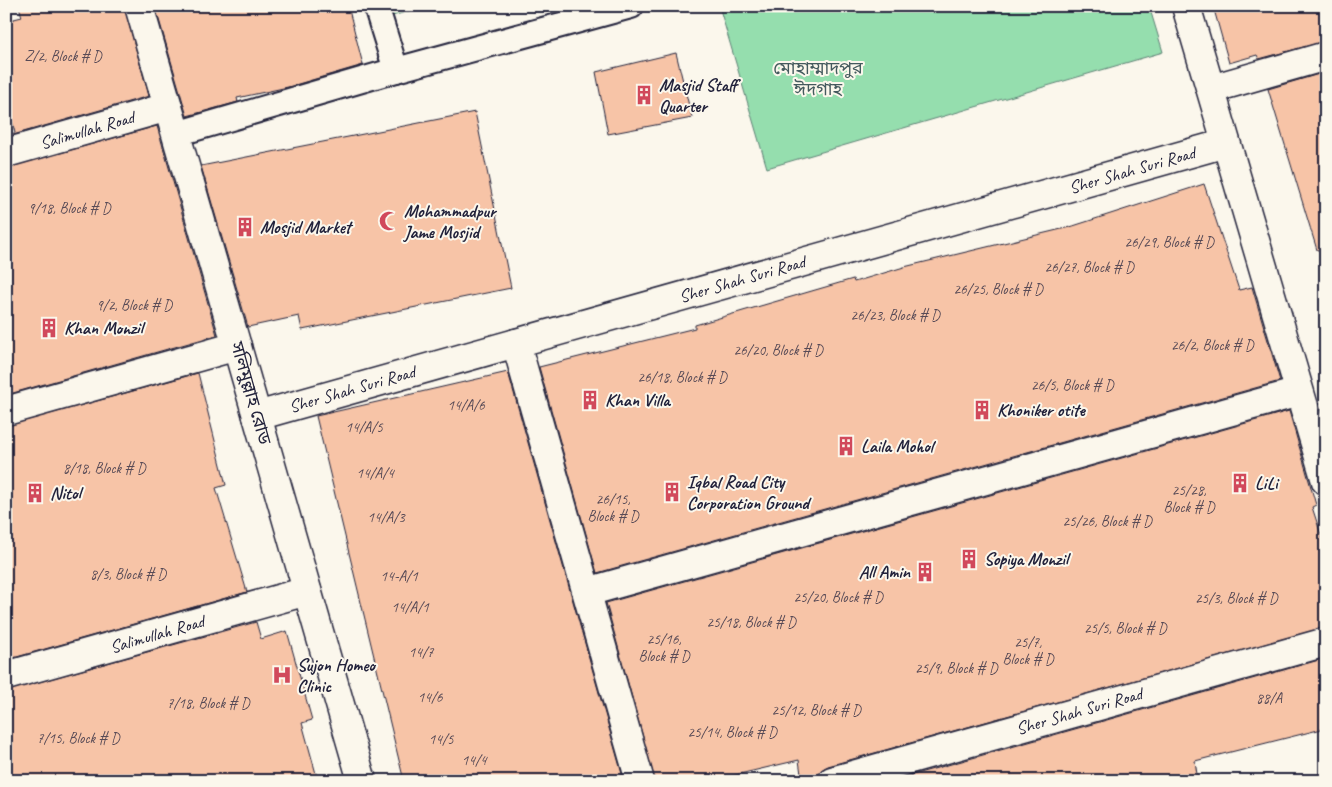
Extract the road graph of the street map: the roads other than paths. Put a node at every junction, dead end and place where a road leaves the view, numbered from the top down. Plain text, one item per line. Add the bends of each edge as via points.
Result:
1 (139, 6) edge
2 (376, 6) edge
3 (631, 6) edge
4 (1186, 6) edge
5 (1326, 56) edge
6 (396, 70) junction
7 (1211, 89) junction
8 (168, 107) junction
9 (176, 134) junction
10 (1226, 143) junction
11 (6, 153) edge
12 (516, 343) junction
13 (237, 346) junction
14 (1299, 392) junction
15 (6, 411) edge
16 (257, 416) junction
17 (1326, 481) edge
18 (307, 591) junction
19 (587, 592) junction
20 (1326, 642) edge
21 (6, 676) edge
22 (362, 781) edge
23 (640, 781) edge
24 (832, 781) edge

1 - 8 street, সলিমুল্লাহ রোড
2 - 6 lane
3 - 6 lane
4 - 7 street
5 - 7 street
6 - 9 lane
7 - 10 street
8 - 9 street, সলিমুল্লাহ রোড
8 - 11 street, Salimullah Road
9 - 13 street, সলিমুল্লাহ রোড
10 - 12 street, Sher Shah Suri Road
10 - 14 street
12 - 16 street, Sher Shah Suri Road
12 - 19 street
13 - 15 street
13 - 16 street, সলিমুল্লাহ রোড
14 - 17 street
14 - 19 street
16 - 18 street, সলিমুল্লাহ রোড
18 - 21 street, Salimullah Road
18 - 22 street, সলিমুল্লাহ রোড
19 - 23 street
20 - 24 street, Sher Shah Suri Road

